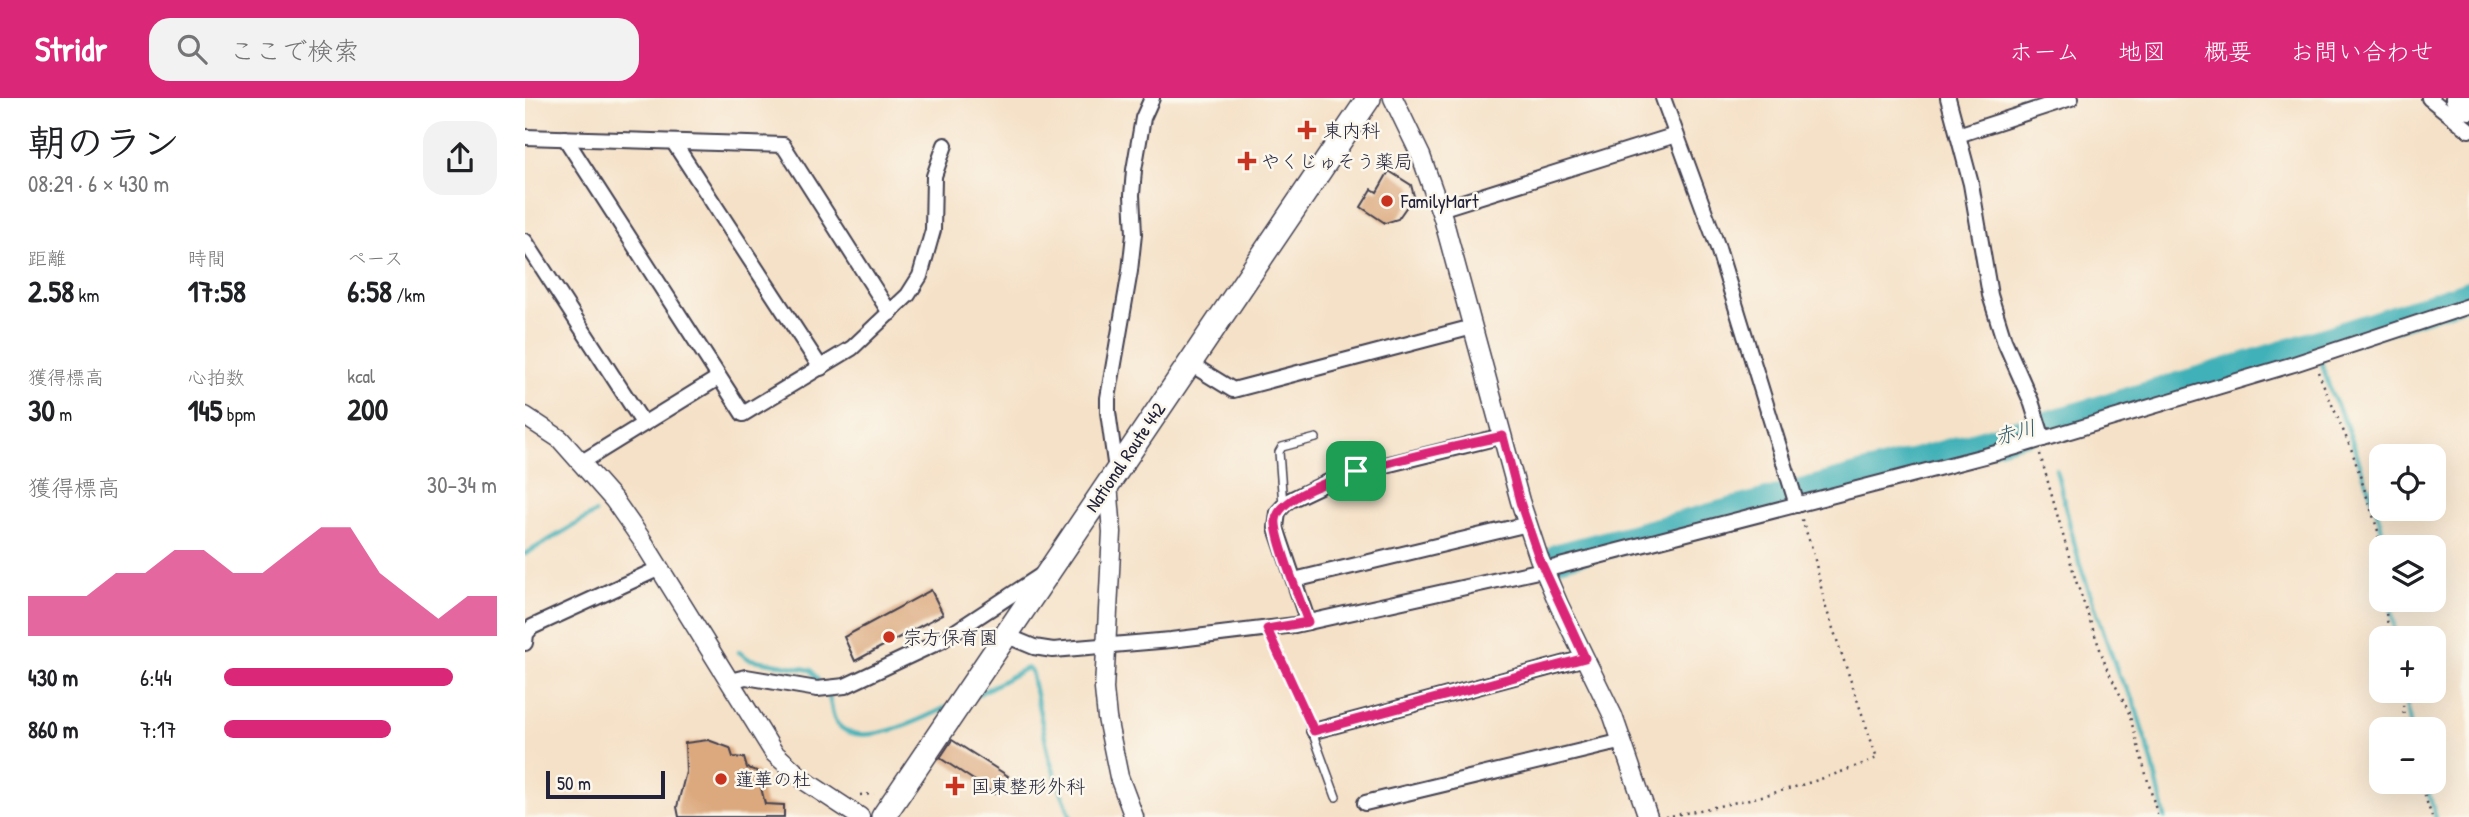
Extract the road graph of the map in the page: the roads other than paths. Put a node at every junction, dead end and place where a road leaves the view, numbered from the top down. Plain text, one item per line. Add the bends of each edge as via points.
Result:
1 (1152, 98) edge
2 (1369, 98) edge
3 (1393, 98) edge
4 (1663, 98) edge
5 (1948, 98) edge
6 (2071, 98) edge
7 (2429, 98) edge
8 (2459, 98) edge
9 (2469, 106) edge
10 (2469, 130) edge
11 (1676, 135) junction
12 (1958, 135) junction
13 (525, 137) edge
14 (565, 138) junction
15 (674, 143) junction
16 (945, 145) dead end
17 (1440, 209) junction
18 (525, 241) edge
19 (2469, 306) edge
20 (890, 313) junction
21 (1473, 327) junction
22 (1189, 363) junction
23 (821, 368) junction
24 (718, 378) junction
25 (528, 415) edge
26 (643, 423) junction
27 (1503, 436) junction
28 (1316, 438) dead end
29 (2039, 440) junction
30 (582, 462) junction
31 (1112, 477) junction
32 (1797, 505) junction
33 (1283, 506) junction
34 (1528, 524) junction
35 (660, 568) junction
36 (1051, 568) junction
37 (1544, 570) junction
38 (1294, 580) junction
39 (1308, 622) junction
40 (1267, 629) junction
41 (1005, 635) junction
42 (525, 643) edge
43 (1106, 645) junction
44 (1585, 658) junction
45 (730, 681) junction
46 (1314, 731) junction
47 (1623, 741) junction
48 (1336, 797) dead end
49 (1364, 803) dead end
50 (1650, 816) edge
51 (860, 817) edge
52 (883, 817) edge
53 (1134, 817) edge

1 - 31 street via 1143,118 1134,170 1130,271 1108,398
2 - 22 highway, National Route 442
3 - 17 street
4 - 11 street
5 - 12 street
6 - 12 street
7 - 10 street
8 - 9 highway
11 - 17 street
11 - 32 street via 1717,245
12 - 29 street via 1990,295 2031,401
13 - 14 street
14 - 15 street
14 - 24 street
15 - 20 street via 783,145
15 - 23 street
16 - 20 street via 935,176 933,230 920,276
17 - 21 street
18 - 26 street
19 - 29 street
20 - 23 street via 860,342
21 - 22 street via 1233,390
21 - 27 street
22 - 31 highway, National Route 442
23 - 24 street via 743,414
24 - 26 street
25 - 30 street
26 - 30 street
27 - 33 street via 1341,476
27 - 34 street
28 - 33 lane via 1282,447 1279,452
29 - 32 street
30 - 35 street
31 - 36 highway, National Route 442
31 - 43 street
32 - 37 street
33 - 38 street via 1276,528
34 - 37 street
34 - 38 street
35 - 42 street via 532,627
35 - 45 street
36 - 41 highway, National Route 442
36 - 45 street via 941,641 845,686 817,689 746,677
37 - 39 street
37 - 44 street
38 - 39 street
39 - 40 street
40 - 43 street
40 - 46 lane
41 - 43 street via 1044,649
41 - 52 highway, National Route 442
43 - 53 street via 1107,718 1123,791
44 - 46 street
44 - 47 street
45 - 51 street via 784,764
46 - 48 lane
47 - 49 street
47 - 50 street

